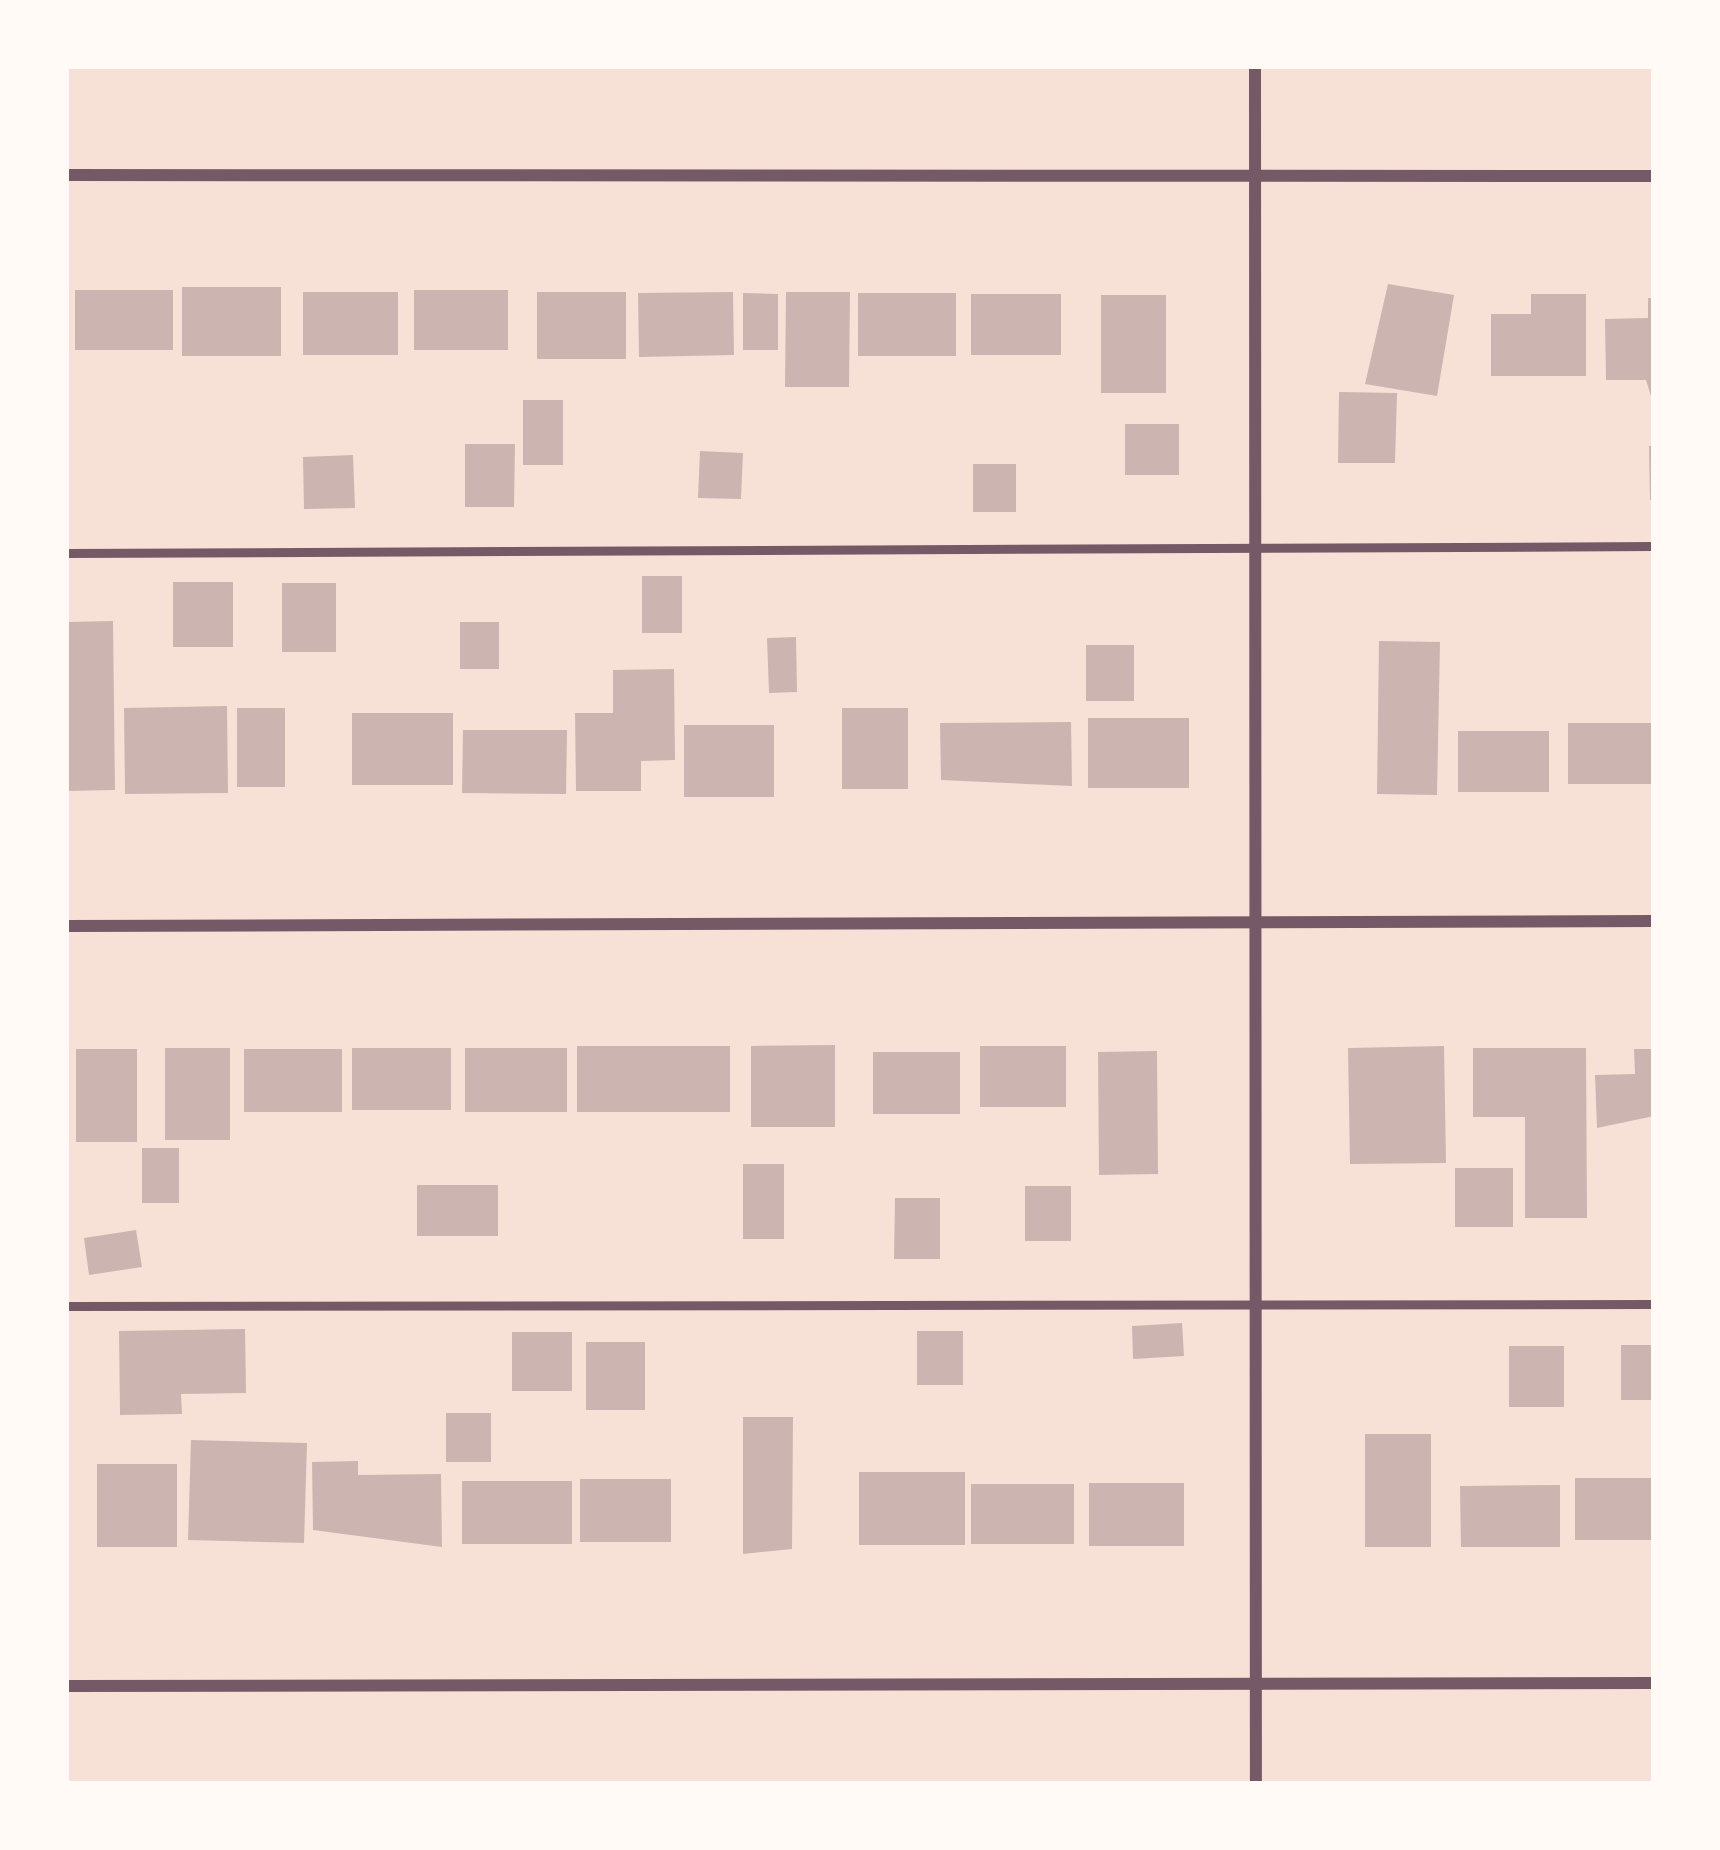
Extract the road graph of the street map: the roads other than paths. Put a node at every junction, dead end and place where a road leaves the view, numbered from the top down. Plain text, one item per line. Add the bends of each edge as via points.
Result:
1 (1255, 66) edge
2 (66, 175) edge
3 (1256, 175) junction
4 (1654, 176) edge
5 (1654, 546) edge
6 (1259, 547) junction
7 (66, 553) edge
8 (1263, 920) junction
9 (1654, 921) edge
10 (66, 926) edge
11 (1259, 1304) junction
12 (1654, 1304) edge
13 (66, 1306) edge
14 (1256, 1682) junction
15 (1654, 1683) edge
16 (66, 1686) edge
17 (1256, 1784) edge

1 - 3 street
2 - 3 street
3 - 4 street
3 - 6 street
5 - 6 lane
6 - 7 lane
6 - 8 street
8 - 9 street
8 - 10 street
8 - 11 street
11 - 12 lane
11 - 13 lane
11 - 14 street
14 - 15 street
14 - 16 street
14 - 17 street

